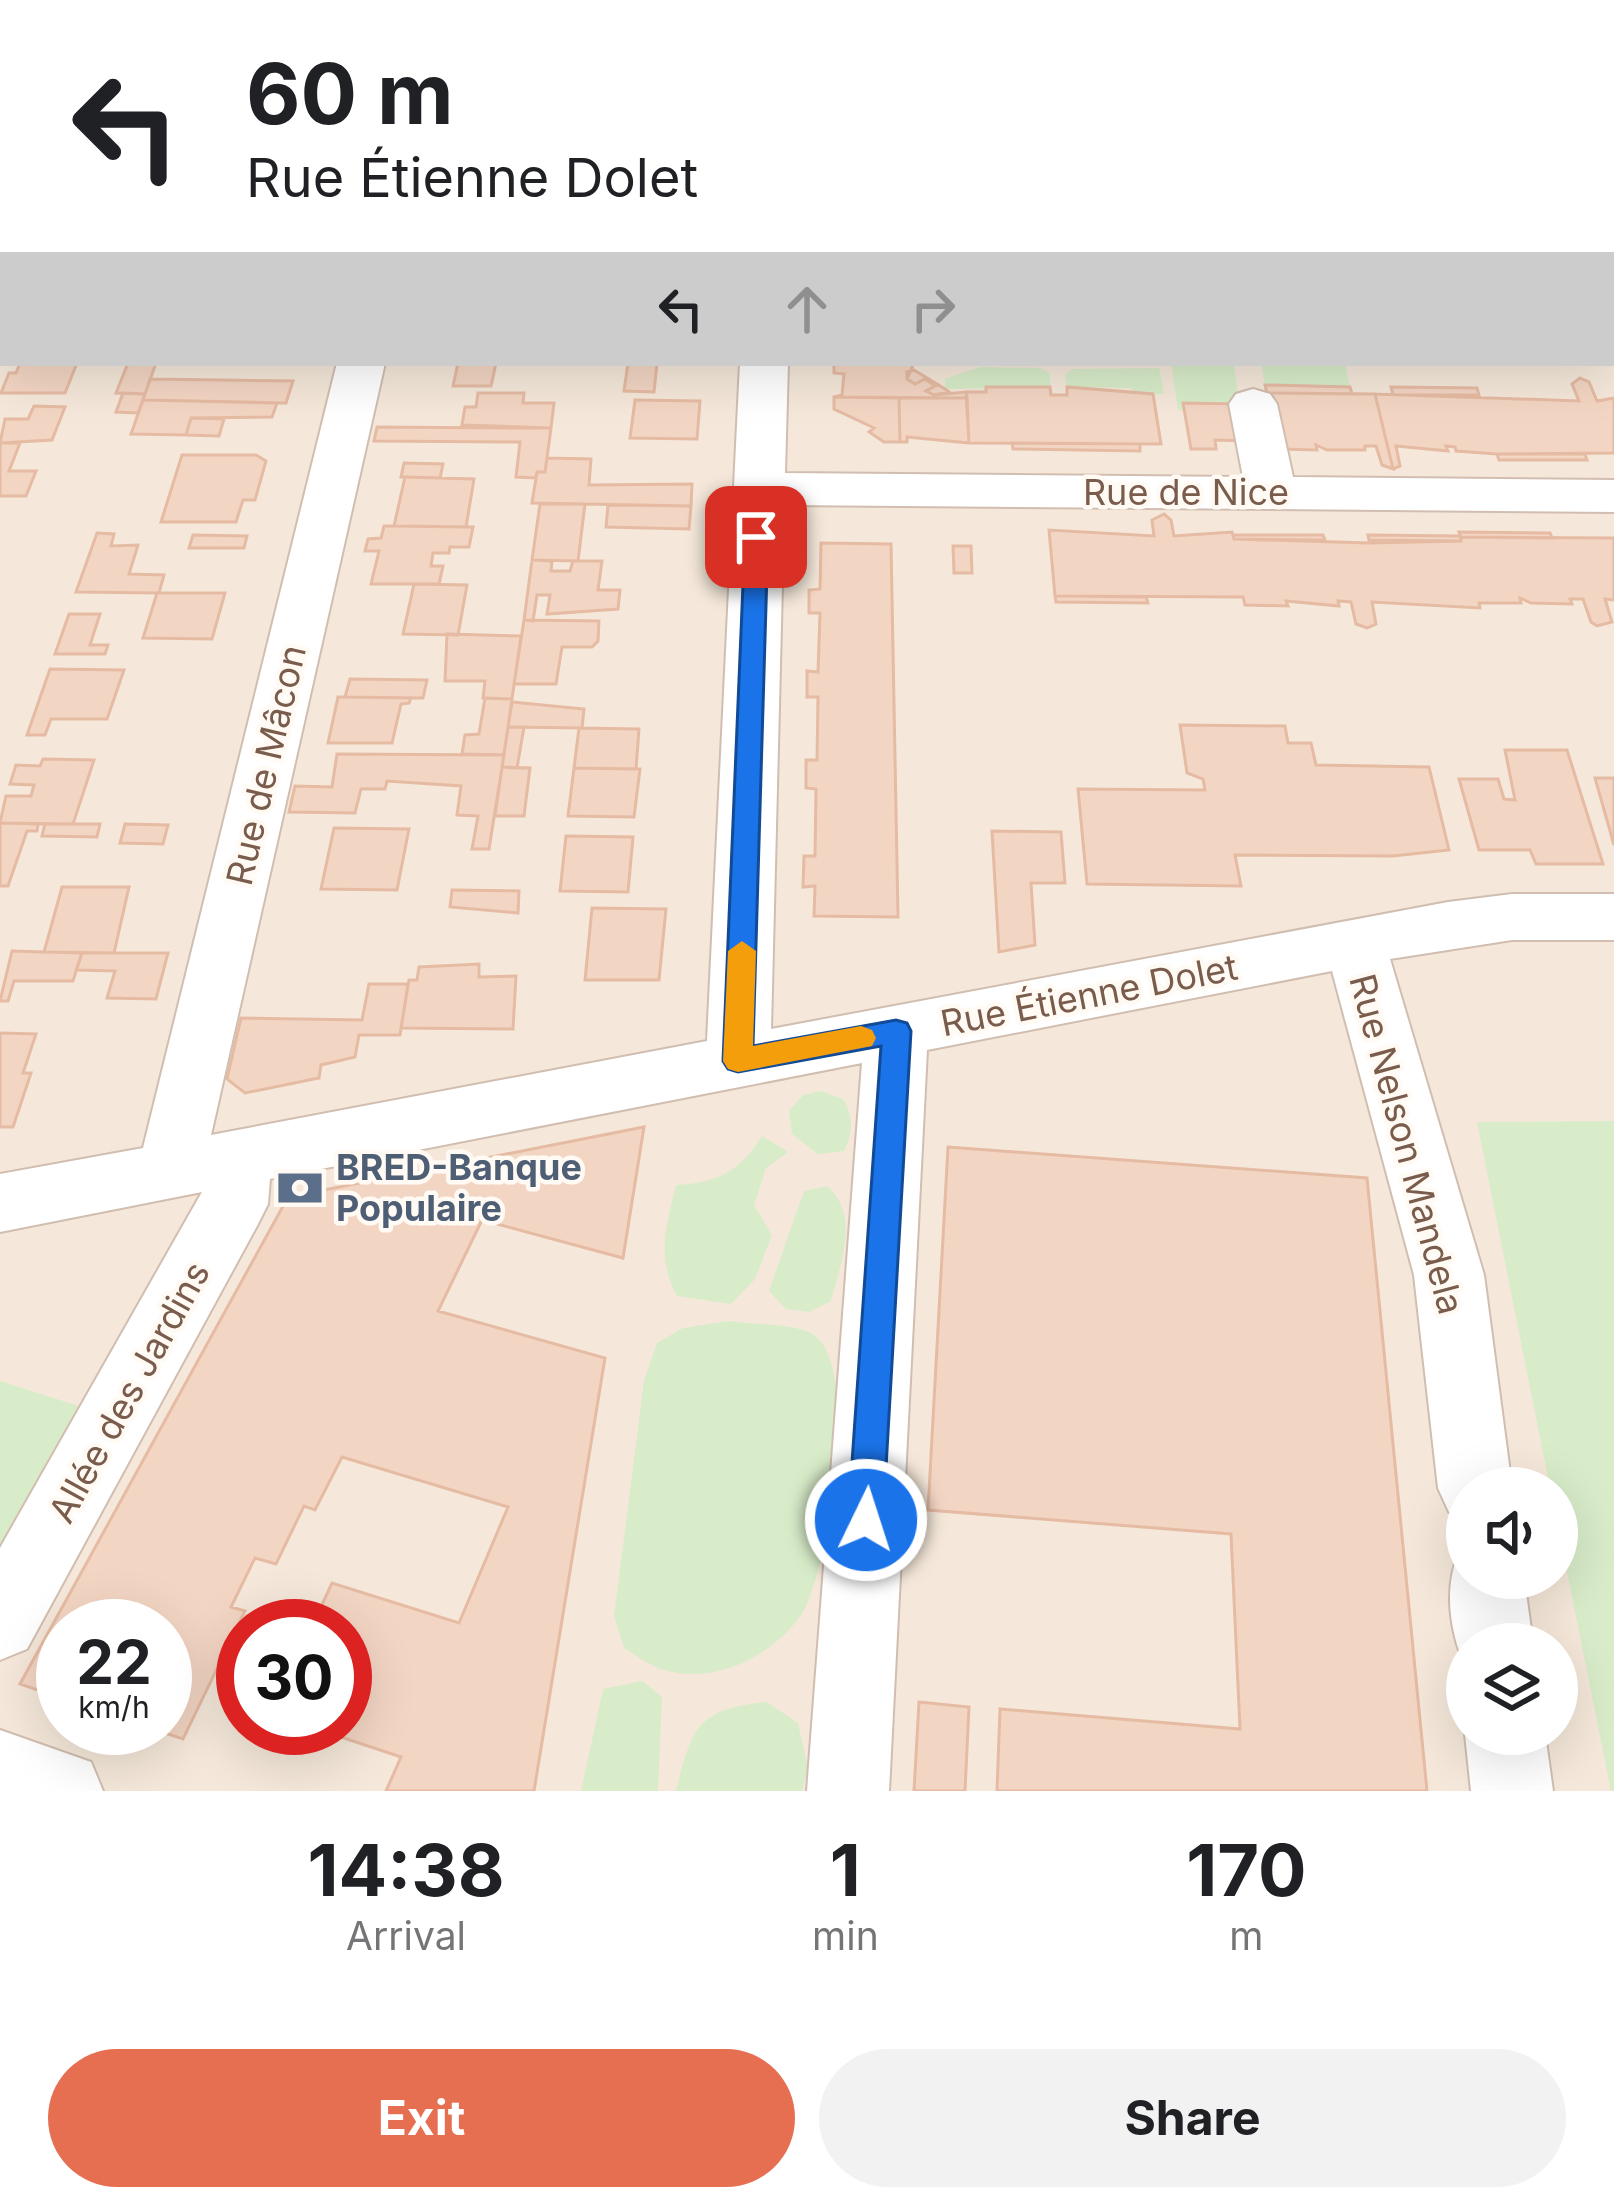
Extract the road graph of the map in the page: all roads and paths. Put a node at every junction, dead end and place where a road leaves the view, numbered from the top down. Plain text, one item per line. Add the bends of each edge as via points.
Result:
1 (360, 366) edge
2 (764, 366) edge
3 (1253, 404) dead end
4 (758, 489) junction
5 (1271, 493) junction
6 (1614, 496) edge
7 (1614, 917) edge
8 (1355, 943) junction
9 (896, 1031) junction
10 (738, 1061) junction
11 (239, 1157) junction
12 (171, 1168) junction
13 (0, 1203) edge
14 (1472, 1467) edge
15 (0, 1622) edge
16 (1508, 1755) edge
17 (0, 1770) edge
18 (62, 1791) edge
19 (848, 1791) edge
20 (1512, 1791) edge

1 - 12 street, Rue de Mâcon
2 - 4 street
3 - 5 street
4 - 5 street, Rue de Nice via 1142,473
4 - 10 street
5 - 6 street, Rue de Nice
7 - 8 street, Rue Étienne Dolet via 1512,917
8 - 9 street, Rue Étienne Dolet
8 - 14 street, Rue Nelson Mandela via 1449,1275
9 - 10 street, Rue Étienne Dolet
9 - 19 street
10 - 11 street, Rue Étienne Dolet
11 - 12 street, Rue Étienne Dolet
11 - 15 street, Allée des Jardins via 234,1204
12 - 13 street, Rue Étienne Dolet
16 - 20 street
17 - 18 street

